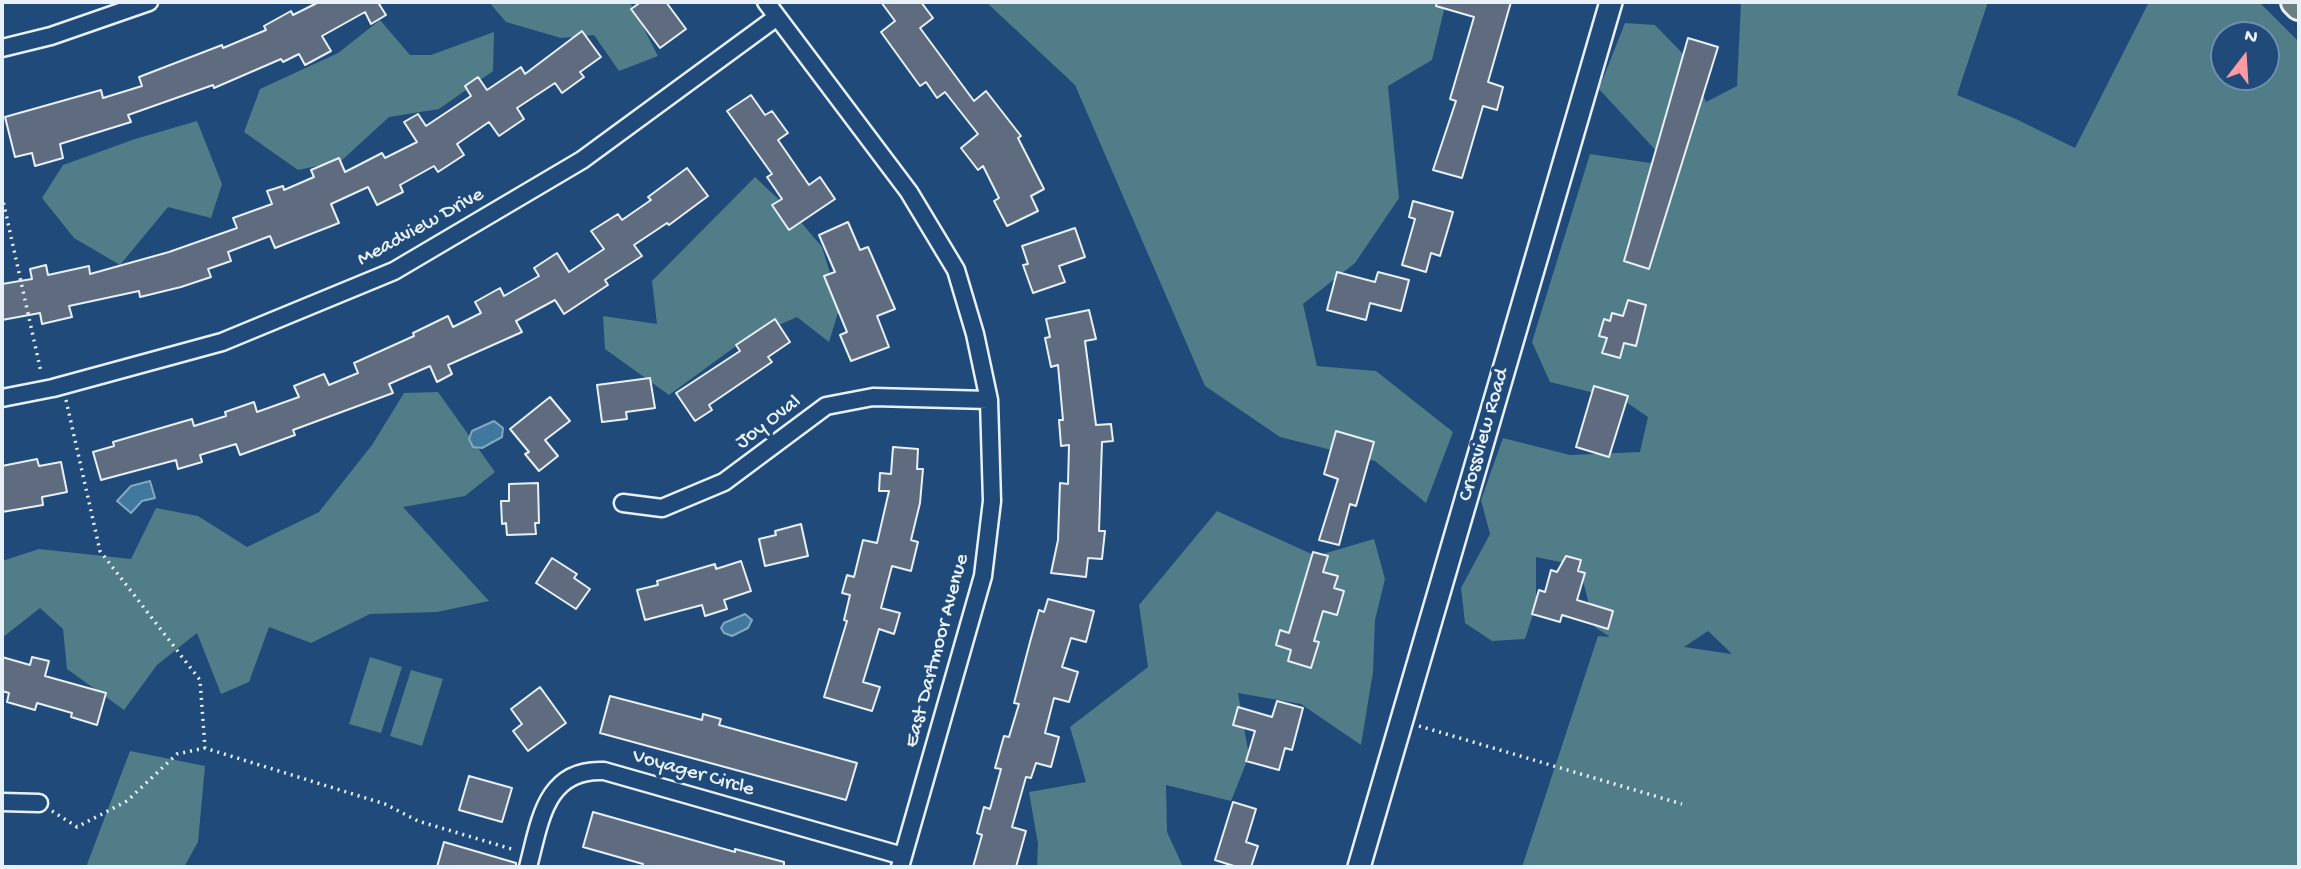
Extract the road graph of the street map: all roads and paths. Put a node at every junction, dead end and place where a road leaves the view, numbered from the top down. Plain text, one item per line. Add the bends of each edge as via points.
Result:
1 (149, 2) edge
2 (766, 2) edge
3 (1611, 2) edge
4 (2295, 2) edge
5 (2299, 6) edge
6 (777, 17) junction
7 (2, 48) edge
8 (2, 196) edge
9 (42, 379) dead end
10 (2, 398) edge
11 (66, 398) dead end
12 (989, 400) junction
13 (624, 503) dead end
14 (1402, 721) junction
15 (205, 748) junction
16 (2, 802) edge
17 (39, 803) joint
18 (1682, 804) dead end
19 (530, 861) edge
20 (901, 861) edge
21 (1359, 867) edge

1 - 7 street
2 - 6 street, East Dartmoor Avenue
3 - 14 street, Crossview Road
4 - 5 main road
6 - 10 street, Meadview Drive via 582,160 394,271 222,342
6 - 12 street, East Dartmoor Avenue via 909,192 956,270
8 - 9 path
11 - 15 path via 100,551 200,680
12 - 13 street, Joy Oval via 873,397 826,406 724,482 662,508
12 - 20 street, East Dartmoor Avenue via 992,501 984,576
14 - 18 path
14 - 21 street, Crossview Road
15 - 17 path via 177,754 127,801 77,827
15 - 19 path via 385,804 418,821
16 - 17 street
19 - 20 street, Voyager Circle via 545,804 561,783 583,770 604,771

